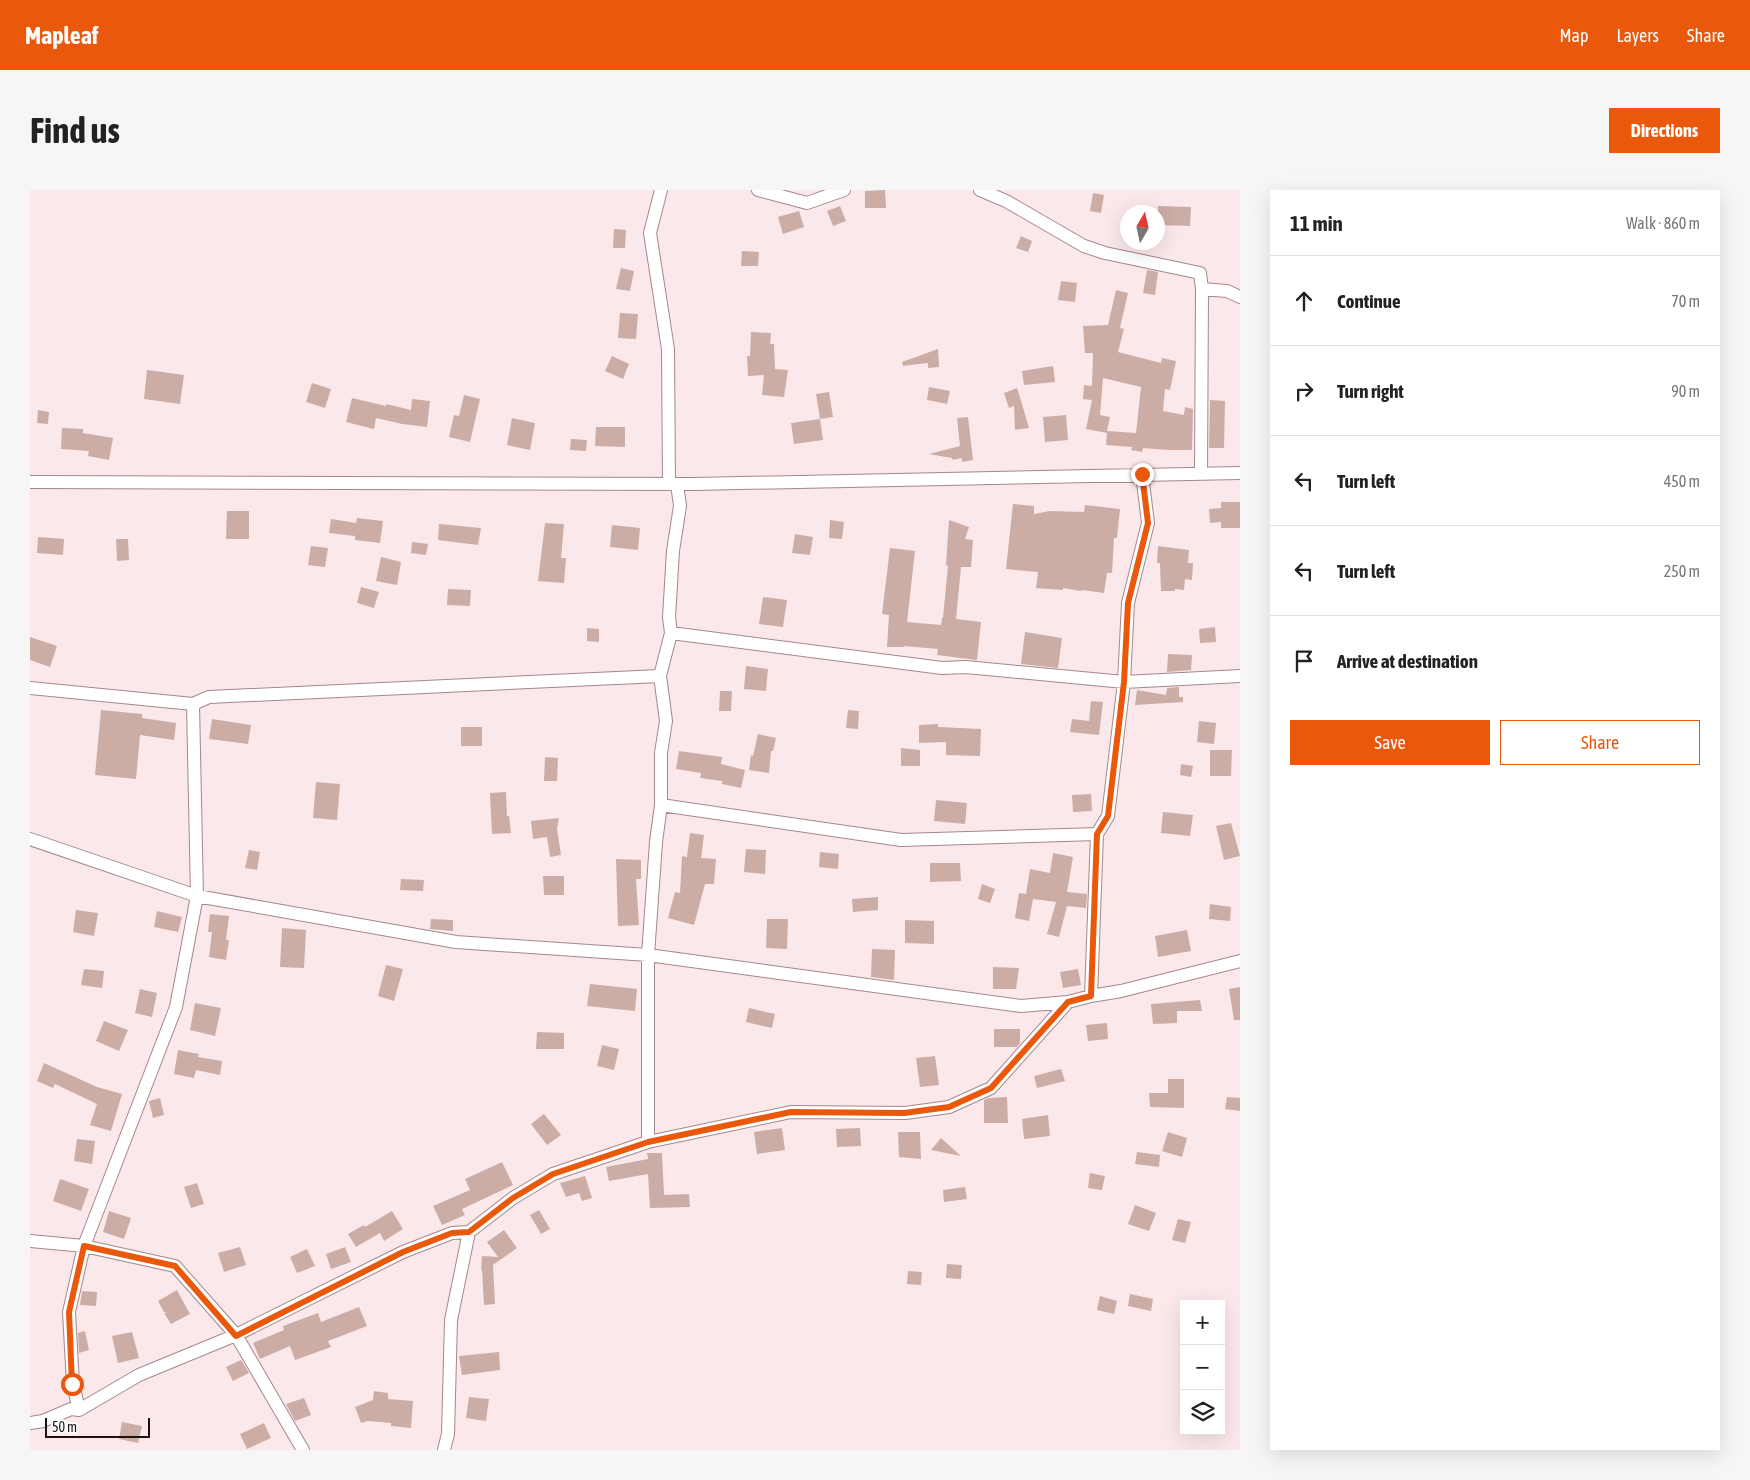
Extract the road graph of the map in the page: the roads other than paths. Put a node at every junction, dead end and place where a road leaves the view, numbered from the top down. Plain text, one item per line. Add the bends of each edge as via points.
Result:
1 (661, 190) edge
2 (758, 190) edge
3 (844, 190) edge
4 (980, 190) edge
5 (1202, 289) junction
6 (1240, 297) edge
7 (1240, 473) edge
8 (1142, 474) junction
9 (1201, 474) junction
10 (30, 482) edge
11 (669, 484) junction
12 (672, 633) junction
13 (660, 676) junction
14 (1240, 676) edge
15 (1124, 682) junction
16 (30, 688) edge
17 (193, 704) junction
18 (660, 805) junction
19 (1097, 834) junction
20 (30, 839) edge
21 (197, 896) junction
22 (648, 955) junction
23 (1240, 962) edge
24 (1091, 996) junction
25 (1068, 1002) junction
26 (648, 1142) junction
27 (469, 1232) junction
28 (30, 1241) edge
29 (84, 1246) junction
30 (236, 1336) junction
31 (78, 1410) junction
32 (30, 1423) edge
33 (303, 1450) edge
34 (444, 1450) edge

1 - 11 street via 650,233 668,349
2 - 3 street via 807,203
4 - 5 street via 1006,201 1084,246 1200,273
5 - 6 street via 1227,291
5 - 9 street
7 - 9 street
8 - 9 street
8 - 11 street
8 - 15 street via 1148,523 1128,603
10 - 11 street
11 - 12 street via 678,484 680,506 673,551 669,617
12 - 13 street
12 - 15 street via 942,668 966,667
13 - 17 street via 209,698
13 - 18 street via 666,721 661,753
14 - 15 street
15 - 19 street via 1108,816
16 - 17 street
17 - 21 street
18 - 19 street via 901,840
18 - 22 street
19 - 24 street
20 - 21 street
21 - 22 street via 456,942
21 - 29 street via 176,1007
22 - 25 street via 1021,1006
22 - 26 street
23 - 24 street via 1121,992
24 - 25 street
25 - 26 street via 991,1088 949,1107 904,1113 791,1112
26 - 27 street via 553,1174 513,1198
27 - 30 street via 452,1233 403,1252
27 - 34 street via 451,1320 448,1434
28 - 29 street
29 - 30 street via 175,1266
29 - 31 street via 69,1312 72,1384
30 - 31 street via 139,1375
30 - 33 street
31 - 32 street via 71,1409

